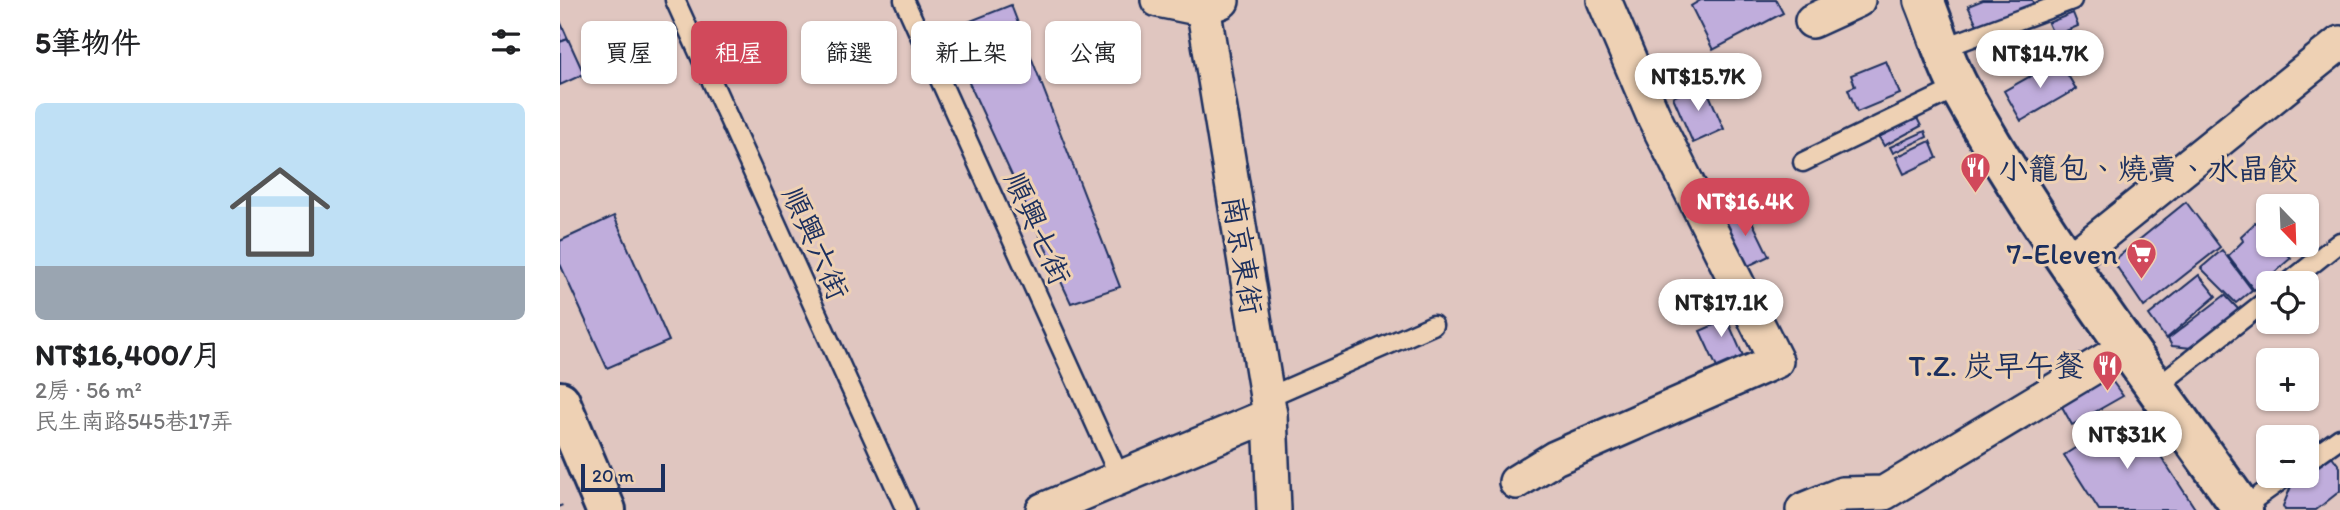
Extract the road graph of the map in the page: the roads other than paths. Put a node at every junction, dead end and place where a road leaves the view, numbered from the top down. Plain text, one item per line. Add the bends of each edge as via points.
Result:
1 (675, 0) edge
2 (904, 0) edge
3 (1158, 0) edge
4 (1604, 0) edge
5 (1858, 0) edge
6 (1924, 0) edge
7 (2072, 0) edge
8 (1209, 3) edge
9 (1812, 22) dead end
10 (2340, 43) edge
11 (1943, 47) junction
12 (1959, 87) junction
13 (1803, 162) dead end
14 (2340, 242) edge
15 (2069, 261) junction
16 (2303, 271) edge
17 (2256, 308) edge
18 (1433, 325) dead end
19 (2126, 347) junction
20 (2154, 389) junction
21 (560, 401) edge
22 (1268, 407) junction
23 (2340, 438) edge
24 (2319, 453) edge
25 (1120, 478) junction
26 (1516, 482) dead end
27 (2271, 488) edge
28 (2242, 509) edge
29 (606, 510) edge
30 (906, 510) edge
31 (1043, 510) edge
32 (1275, 510) edge
33 (1803, 510) edge

1 - 30 lane, 順興六街
2 - 25 lane, 順興七街
3 - 8 street
4 - 26 street via 1653,115 1776,361 1567,452
5 - 9 street
6 - 11 main road
7 - 11 lane
8 - 22 street, 南京東街
10 - 15 street
11 - 12 main road
12 - 13 lane
12 - 15 main road
14 - 16 lane
15 - 19 main road
17 - 20 lane
18 - 22 lane
19 - 20 main road
19 - 33 street via 1884,493 1842,494
20 - 28 main road
21 - 29 main road
22 - 25 street
22 - 32 street, 南京東街
23 - 24 lane
25 - 31 street
27 - 28 lane

